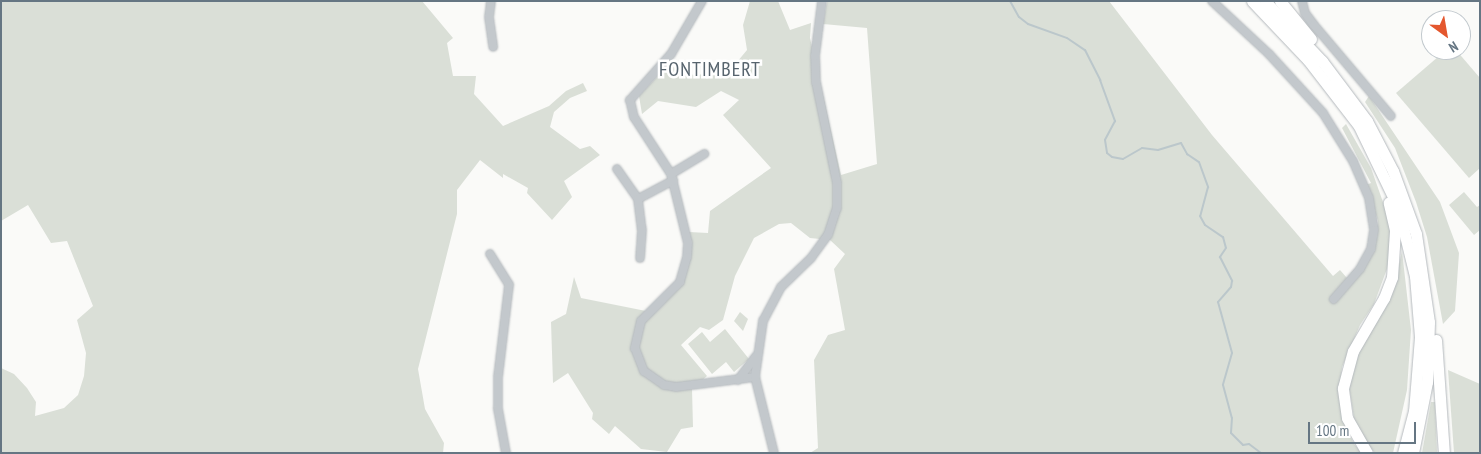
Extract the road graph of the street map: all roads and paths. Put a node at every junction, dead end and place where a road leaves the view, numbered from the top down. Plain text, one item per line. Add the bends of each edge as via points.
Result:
1 (491, 1) edge
2 (702, 1) edge
3 (822, 1) edge
4 (1212, 1) edge
5 (1252, 1) edge
6 (1265, 1) edge
7 (1280, 1) edge
8 (1302, 1) edge
9 (493, 47) dead end
10 (1349, 94) junction
11 (1391, 116) dead end
12 (1359, 126) junction
13 (704, 154) dead end
14 (617, 169) dead end
15 (672, 177) junction
16 (638, 199) junction
17 (490, 254) dead end
18 (640, 258) dead end
19 (1424, 276) junction
20 (1334, 299) dead end
21 (756, 356) junction
22 (755, 377) junction
23 (738, 380) junction
24 (1365, 450) edge
25 (506, 453) edge
26 (774, 453) edge
27 (1403, 453) edge
28 (1413, 453) edge
29 (1444, 453) edge

1 - 9 street via 489,16
2 - 15 street via 671,54 630,100 634,117
3 - 21 street via 815,56 816,82 837,183 837,208 833,224 820,246 781,287 771,304 763,322
4 - 20 street via 1269,54 1323,113 1340,138 1369,198 1374,230 1371,249 1360,270
5 - 12 highway via 1308,60
6 - 10 highway
7 - 10 highway via 1349,85
8 - 11 street via 1305,13 1314,25
10 - 19 highway via 1393,171 1416,234
12 - 24 highway via 1358,136 1388,201 1395,230 1396,255 1384,298 1353,351 1345,372 1345,410
12 - 27 highway via 1398,207 1415,276 1420,337 1418,376
13 - 15 street
14 - 16 street
15 - 16 street
15 - 23 street via 688,243 687,257 680,282 641,321 634,339 638,360 654,380 670,386
16 - 18 street via 642,230
17 - 25 street via 509,285 498,377 498,409
19 - 28 highway via 1430,322 1427,382
19 - 29 highway via 1433,300
21 - 22 street
21 - 23 street
22 - 23 street
22 - 26 street

